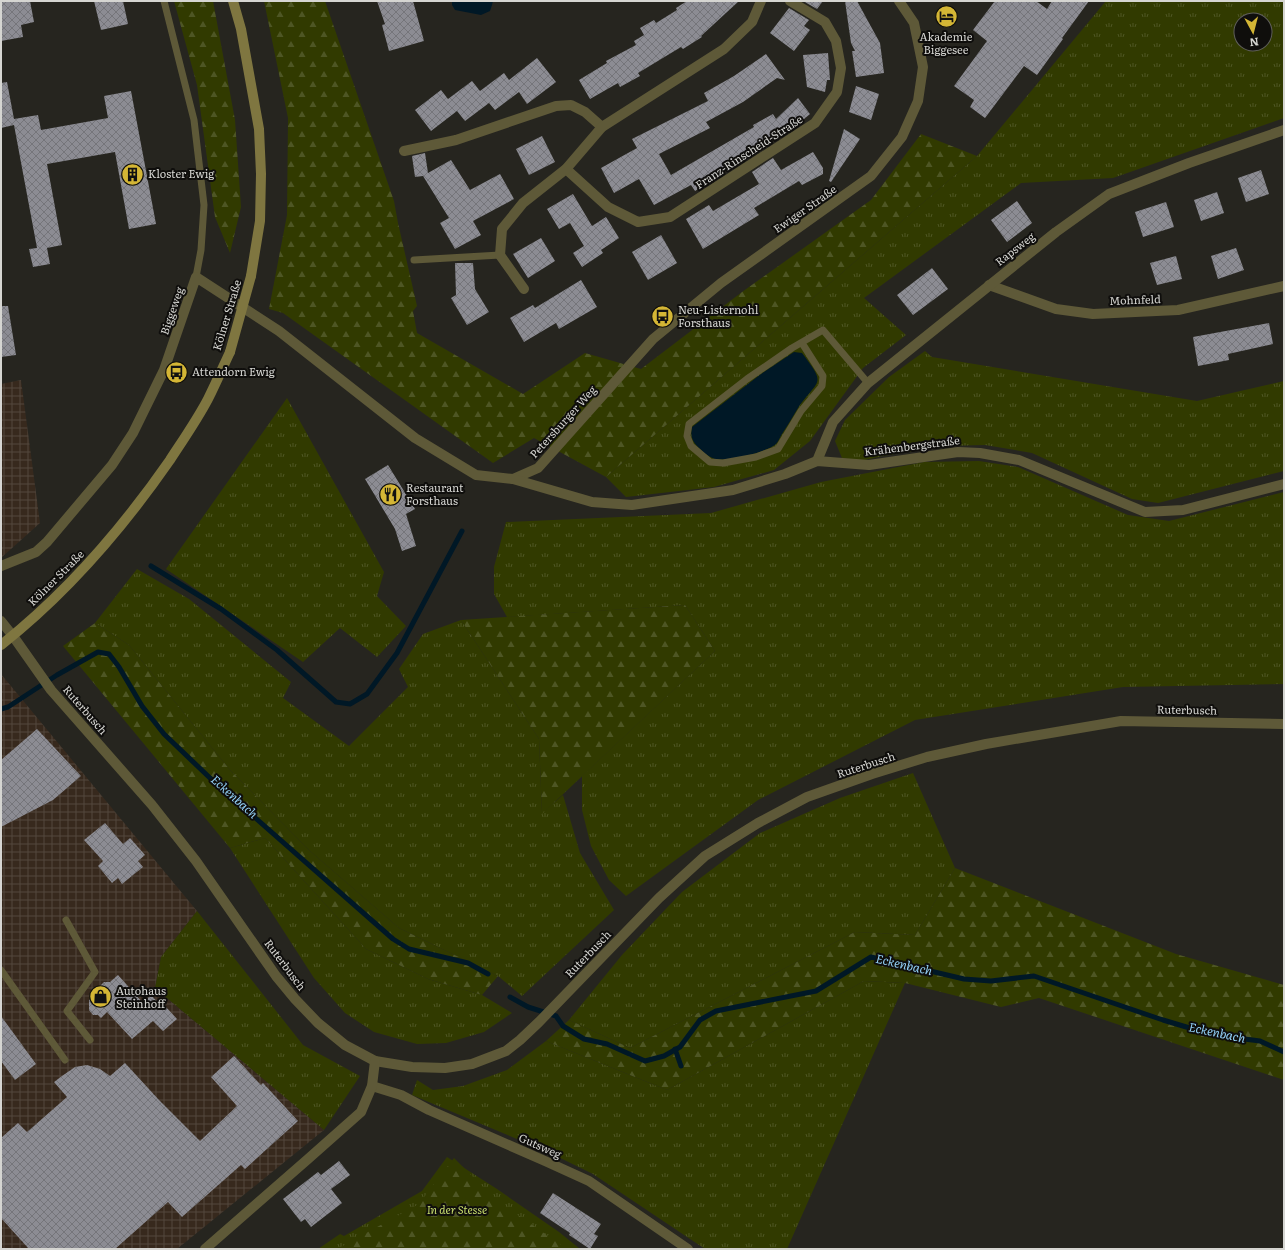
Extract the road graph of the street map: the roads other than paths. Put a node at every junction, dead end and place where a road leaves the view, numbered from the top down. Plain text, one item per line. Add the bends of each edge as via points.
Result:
1 (164, 1) edge
2 (233, 1) edge
3 (761, 1) edge
4 (790, 1) edge
5 (899, 1) edge
6 (602, 127) junction
7 (1284, 130) edge
8 (404, 151) dead end
9 (566, 169) junction
10 (500, 255) junction
11 (414, 260) dead end
12 (196, 277) junction
13 (989, 285) junction
14 (1284, 286) edge
15 (524, 289) dead end
16 (802, 343) junction
17 (868, 383) junction
18 (608, 390) joint
19 (817, 461) junction
20 (513, 479) junction
21 (1284, 484) edge
22 (1, 566) edge
23 (1, 621) edge
24 (13, 636) junction
25 (1, 645) edge
26 (1284, 724) edge
27 (66, 920) dead end
28 (1, 970) edge
29 (90, 1040) dead end
30 (66, 1060) dead end
31 (375, 1061) junction
32 (372, 1086) junction
33 (205, 1249) edge
34 (688, 1249) edge

1 - 12 lane, Biggeweg via 194,120 204,205
2 - 24 main road, Kölner Straße, bridge via 241,28 259,129 261,174 260,221 251,276 230,352 208,399 189,431 116,534 65,590
3 - 6 street via 752,22 724,49
4 - 9 street, Franz-Rinscheid-Straße via 825,22 838,47 842,68 837,92 815,123 670,217 638,222 608,207
5 - 18 street, Ewiger Straße via 914,23 924,67 918,101 902,137 871,176 715,288 653,339
6 - 8 street via 571,104 556,106 456,140
6 - 9 street
7 - 13 street, Rapsweg via 1109,194
9 - 10 street via 523,203 502,229
10 - 11 lane
10 - 15 street
12 - 20 street, Krähenbergstraße via 279,331 415,438 476,475
12 - 22 street, Biggeweg via 164,370 134,433 112,465 47,542 36,552
13 - 14 street, Mohnfeld via 1056,309 1093,314 1178,310
13 - 17 street, Rapsweg
16 - 16 lane via 747,379 689,424 687,436 691,446 710,462 723,463 756,457 778,449 801,411 822,386 823,376
16 - 17 lane via 823,330
17 - 19 street, Rapsweg via 833,422
18 - 20 street, Petersburger Weg via 538,468
19 - 20 street, Krähenbergstraße via 733,490 632,505 592,502
19 - 21 street, Krähenbergstraße via 869,465 944,453 980,453 1019,460 1145,512 1183,510
23 - 24 street
24 - 25 main road, Kölner Straße
24 - 31 street, Ruterbusch via 51,690 152,805 196,861 276,976 295,999 318,1023 345,1045
26 - 31 street, Ruterbusch via 1121,721 986,744 927,757 807,797 758,823 705,856 648,909 539,1022 506,1051 472,1064 445,1068 412,1067
27 - 29 lane via 95,972 67,1011
28 - 30 lane
31 - 32 street
32 - 33 street via 361,1112
32 - 34 street, Gutsweg via 401,1095 589,1182

